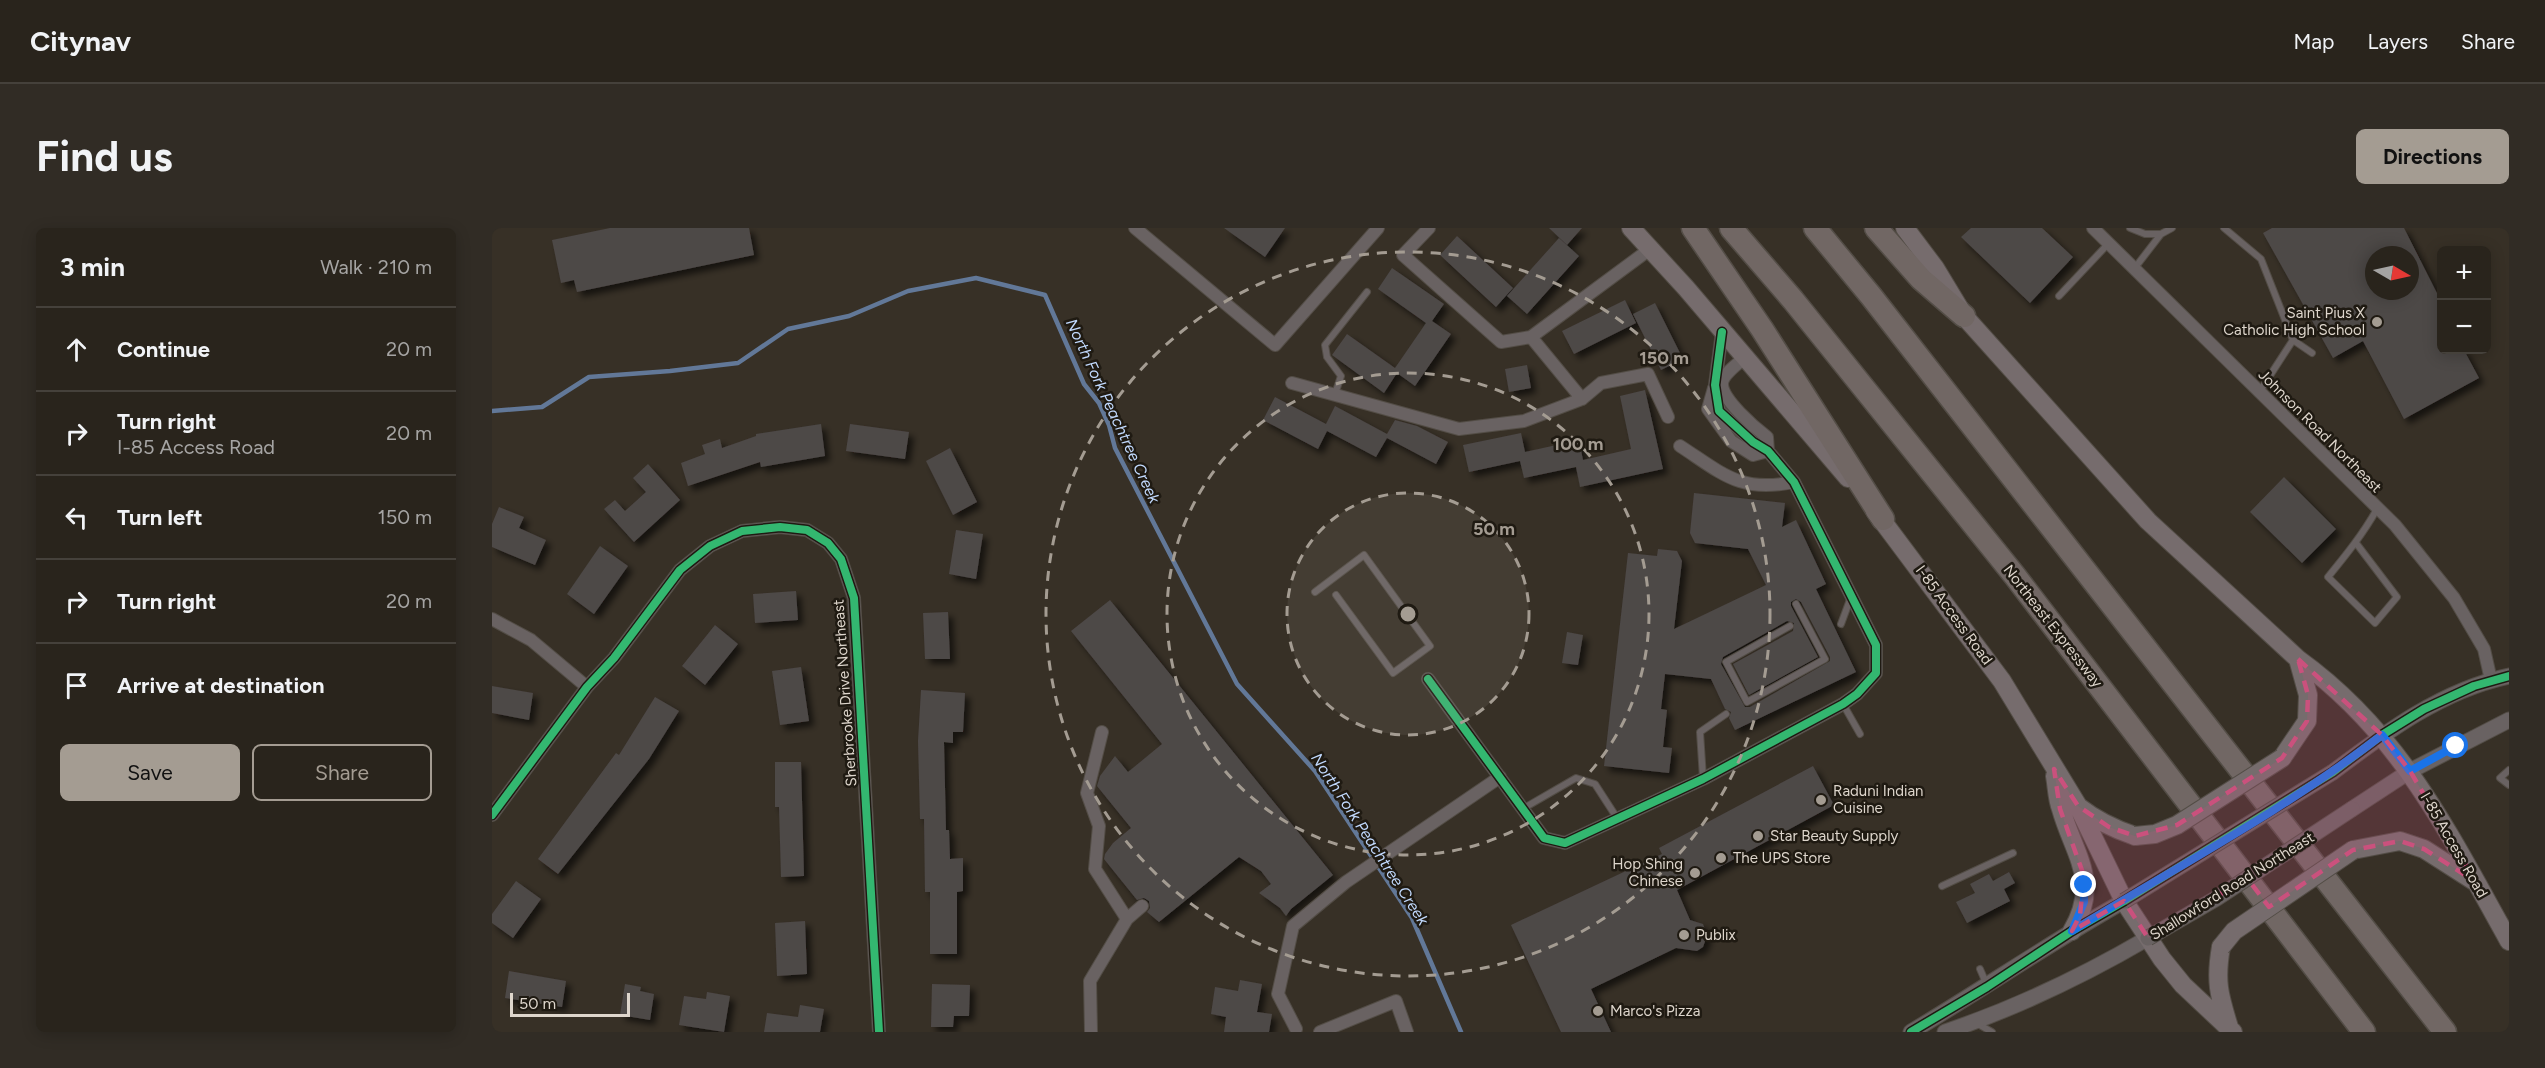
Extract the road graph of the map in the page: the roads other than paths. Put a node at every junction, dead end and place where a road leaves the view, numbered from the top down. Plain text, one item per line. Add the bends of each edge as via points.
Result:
1 (1135, 228) edge
2 (1378, 228) edge
3 (1429, 228) edge
4 (1631, 228) edge
5 (1693, 228) edge
6 (1731, 228) edge
7 (1815, 228) edge
8 (1876, 228) edge
9 (1905, 228) edge
10 (2093, 228) edge
11 (2130, 228) edge
12 (2172, 228) edge
13 (2224, 228) edge
14 (2162, 234) junction
15 (2109, 243) junction
16 (1650, 249) junction
17 (2133, 269) junction
18 (1367, 292) dead end
19 (2059, 296) dead end
20 (1964, 316) junction
21 (1722, 332) junction
22 (1531, 337) junction
23 (2293, 340) junction
24 (2312, 354) dead end
25 (1744, 358) junction
26 (1292, 383) dead end
27 (1715, 385) junction
28 (2260, 391) junction
29 (1335, 394) junction
30 (1582, 399) junction
31 (1668, 417) dead end
32 (1749, 421) junction
33 (1739, 430) junction
34 (1731, 441) junction
35 (1680, 446) dead end
36 (1768, 451) junction
37 (1794, 483) junction
38 (2378, 508) junction
39 (1883, 519) junction
40 (2356, 543) junction
41 (1315, 592) dead end
42 (1851, 594) junction
43 (1336, 595) dead end
44 (1796, 604) dead end
45 (492, 619) edge
46 (1841, 624) dead end
47 (1790, 626) dead end
48 (2298, 659) junction
49 (2509, 676) edge
50 (1428, 679) dead end
51 (2491, 680) junction
52 (587, 687) junction
53 (1843, 704) junction
54 (1726, 714) dead end
55 (2509, 720) edge
56 (1102, 732) dead end
57 (1860, 734) dead end
58 (2382, 735) junction
59 (2054, 769) junction
60 (2509, 770) edge
61 (2410, 771) junction
62 (1500, 777) junction
63 (1703, 779) junction
64 (2509, 785) edge
65 (2078, 806) junction
66 (1524, 808) junction
67 (492, 815) edge
68 (1617, 818) junction
69 (2013, 853) dead end
70 (2476, 882) junction
71 (1942, 886) dead end
72 (2124, 901) junction
73 (1142, 906) dead end
74 (1127, 919) junction
75 (2072, 931) junction
76 (2148, 938) junction
77 (2509, 941) edge
78 (1980, 969) dead end
79 (1987, 987) junction
80 (1975, 1022) junction
81 (1294, 1031) edge
82 (2231, 1031) edge
83 (879, 1032) edge
84 (1092, 1032) edge
85 (1314, 1032) edge
86 (1320, 1032) edge
87 (1407, 1032) edge
88 (1911, 1032) edge
89 (1945, 1032) edge
90 (1992, 1032) edge
91 (2364, 1032) edge
92 (2445, 1032) edge

1 - 2 street via 1275,345
3 - 22 street via 1403,255 1502,342
4 - 16 main road, I-85 Access Road
5 - 39 highway
6 - 91 highway, Northeast Expressway via 2015,576
7 - 92 highway
8 - 20 highway via 1921,279
9 - 20 main road, I-85 Access Road
10 - 15 street, Johnson Road Northeast
11 - 14 lane via 2145,234
12 - 14 lane
13 - 23 lane via 2261,259
14 - 17 lane
15 - 17 street, Johnson Road Northeast
15 - 19 lane
16 - 21 main road, I-85 Access Road
16 - 22 street
17 - 28 street, Johnson Road Northeast
18 - 29 lane via 1325,345 1341,376
20 - 48 main road, I-85 Access Road via 2148,521
21 - 25 main road, I-85 Access Road
21 - 27 street
22 - 30 street
23 - 24 lane
23 - 28 lane
25 - 32 street via 1722,383 1726,398
25 - 39 main road, I-85 Access Road
26 - 29 street
27 - 33 street via 1719,411
27 - 34 street via 1708,409
28 - 38 street, Johnson Road Northeast
29 - 30 street via 1459,429 1524,421
30 - 31 street via 1601,383 1648,374
32 - 33 street
32 - 36 street via 1767,437
33 - 34 street
33 - 36 street
34 - 36 street via 1753,455
35 - 37 street via 1731,480 1768,487
36 - 37 street
37 - 42 street
38 - 40 lane
38 - 51 street, Johnson Road Northeast via 2454,598 2484,649
39 - 59 main road, I-85 Access Road via 2002,681
40 - 40 lane via 2328,578 2375,623 2397,597
41 - 43 lane via 1364,555 1430,646 1393,673
42 - 46 lane
42 - 53 street via 1876,645 1876,673
44 - 47 lane via 1826,659 1747,702 1725,662
45 - 52 street via 531,640
48 - 58 main road, I-85 Access Road via 2324,678
48 - 65 main road, bridge via 2308,695 2307,721 2282,758 2177,825 2155,834 2135,836 2101,822
49 - 51 street
50 - 62 street
51 - 58 street via 2424,709
52 - 67 street, Sherbrooke Drive Northeast
52 - 83 street, Sherbrooke Drive Northeast via 614,658 680,570 710,546 742,531 780,527 807,530 828,543 841,559 854,598
53 - 57 lane
53 - 63 street
54 - 63 lane via 1700,732
55 - 61 street, Shallowford Road Northeast
56 - 74 street via 1087,793 1099,826 1095,869
58 - 61 main road, I-85 Access Road
58 - 72 street, bridge via 2333,772
59 - 65 main road, I-85 Access Road
59 - 75 main road via 2060,809 2084,876 2084,902
60 - 64 lane via 2500,778
61 - 70 main road, I-85 Access Road
61 - 76 street, Shallowford Road Northeast, bridge via 2217,898
62 - 66 street
62 - 81 street via 1347,882 1293,927 1278,994
63 - 68 street
65 - 72 main road, I-85 Access Road
66 - 68 street via 1544,838 1565,843
66 - 68 lane via 1576,778 1595,784
69 - 71 lane
70 - 77 main road, I-85 Access Road
70 - 82 main road, bridge via 2424,849 2400,840 2353,850 2234,931 2221,947 2216,971 2218,992
72 - 75 street
72 - 76 main road, I-85 Access Road
73 - 74 street
74 - 84 street via 1090,981
75 - 79 street
76 - 80 street, Shallowford Road Northeast via 2069,983
76 - 82 main road, I-85 Access Road via 2183,985
78 - 79 lane
79 - 88 street
80 - 89 street, Shallowford Road Northeast
80 - 90 lane
81 - 85 street via 1306,1028
86 - 87 street via 1396,1001

